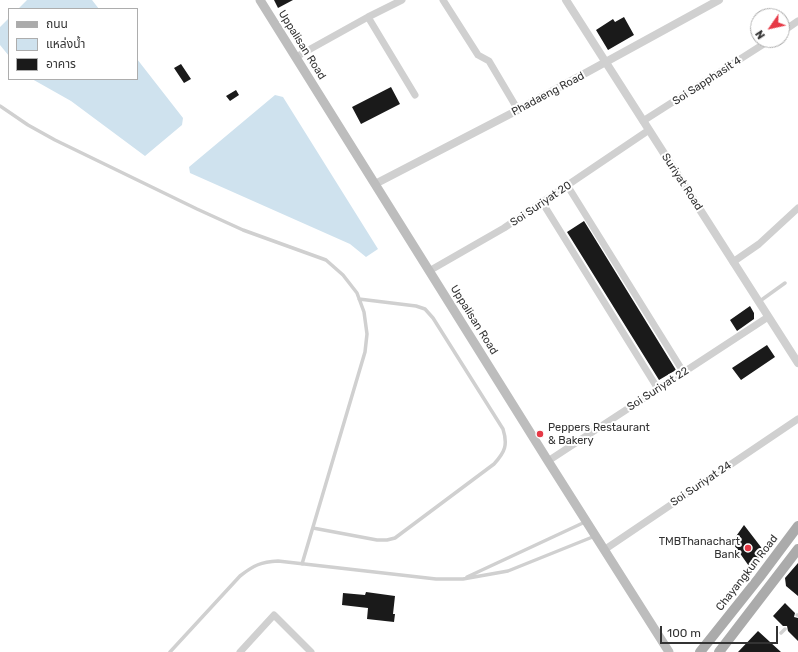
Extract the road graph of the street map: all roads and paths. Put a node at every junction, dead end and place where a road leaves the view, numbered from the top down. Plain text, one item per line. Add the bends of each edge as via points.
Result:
1 (260, 0) edge
2 (402, 0) edge
3 (443, 0) edge
4 (566, 0) edge
5 (719, 0) edge
6 (368, 17) junction
7 (758, 48) edge
8 (296, 57) junction
9 (605, 63) junction
10 (415, 95) dead end
11 (0, 106) edge
12 (518, 110) junction
13 (643, 122) junction
14 (649, 130) junction
15 (375, 184) junction
16 (568, 185) junction
17 (542, 202) junction
18 (798, 208) edge
19 (733, 262) junction
20 (429, 271) junction
21 (785, 283) dead end
22 (359, 299) junction
23 (759, 301) junction
24 (768, 317) junction
25 (798, 364) edge
26 (684, 373) junction
27 (658, 390) junction
28 (798, 419) edge
29 (548, 461) junction
30 (586, 522) junction
31 (798, 526) edge
32 (313, 528) junction
33 (595, 536) junction
34 (798, 549) edge
35 (604, 550) junction
36 (302, 564) junction
37 (759, 578) junction
38 (463, 579) junction
39 (769, 585) junction
40 (785, 629) dead end
41 (781, 633) dead end
42 (170, 652) edge
43 (240, 652) edge
44 (311, 652) edge
45 (669, 652) edge
46 (700, 652) edge
47 (719, 652) edge

1 - 8 main road, Uppalisan Road
2 - 6 street
3 - 12 street via 478,55 490,61
4 - 9 street, Suriyat Road
5 - 9 street, Phadaeng Road
6 - 8 street
6 - 10 street
7 - 13 street, Soi Sapphasit 4
8 - 15 main road, Uppalisan Road
9 - 12 street, Phadaeng Road
9 - 13 street, Suriyat Road
11 - 22 lane via 55,140 197,209 244,230 326,260 343,274
12 - 15 street, Phadaeng Road
13 - 14 street, Suriyat Road
14 - 16 street, Soi Suriyat 20
14 - 19 street, Suriyat Road
15 - 20 main road, Uppalisan Road
16 - 17 street, Soi Suriyat 20
16 - 26 street
17 - 20 street, Soi Suriyat 20 via 504,228
17 - 27 street
18 - 19 street via 759,244
19 - 23 street, Suriyat Road
20 - 29 main road, Uppalisan Road
21 - 23 lane
22 - 32 lane via 367,334 365,352
22 - 32 lane via 425,309 503,429 506,438 505,448 494,464 395,538 377,540
23 - 24 street, Suriyat Road
24 - 25 street, Suriyat Road
24 - 26 street, Soi Suriyat 22
26 - 27 street, Soi Suriyat 22
27 - 29 street, Soi Suriyat 22
28 - 35 street, Soi Suriyat 24
29 - 30 main road, Uppalisan Road
30 - 33 main road, Uppalisan Road
30 - 38 lane
31 - 37 main road, Chayangkun Road
32 - 36 lane
33 - 35 main road, Uppalisan Road
33 - 38 lane via 508,571
34 - 39 main road
35 - 45 main road, Uppalisan Road
36 - 38 lane via 436,579
36 - 42 lane via 278,561 264,562 252,567 240,576
37 - 39 main road
37 - 46 main road, Chayangkun Road
39 - 47 main road
40 - 41 lane
43 - 44 street via 274,615

